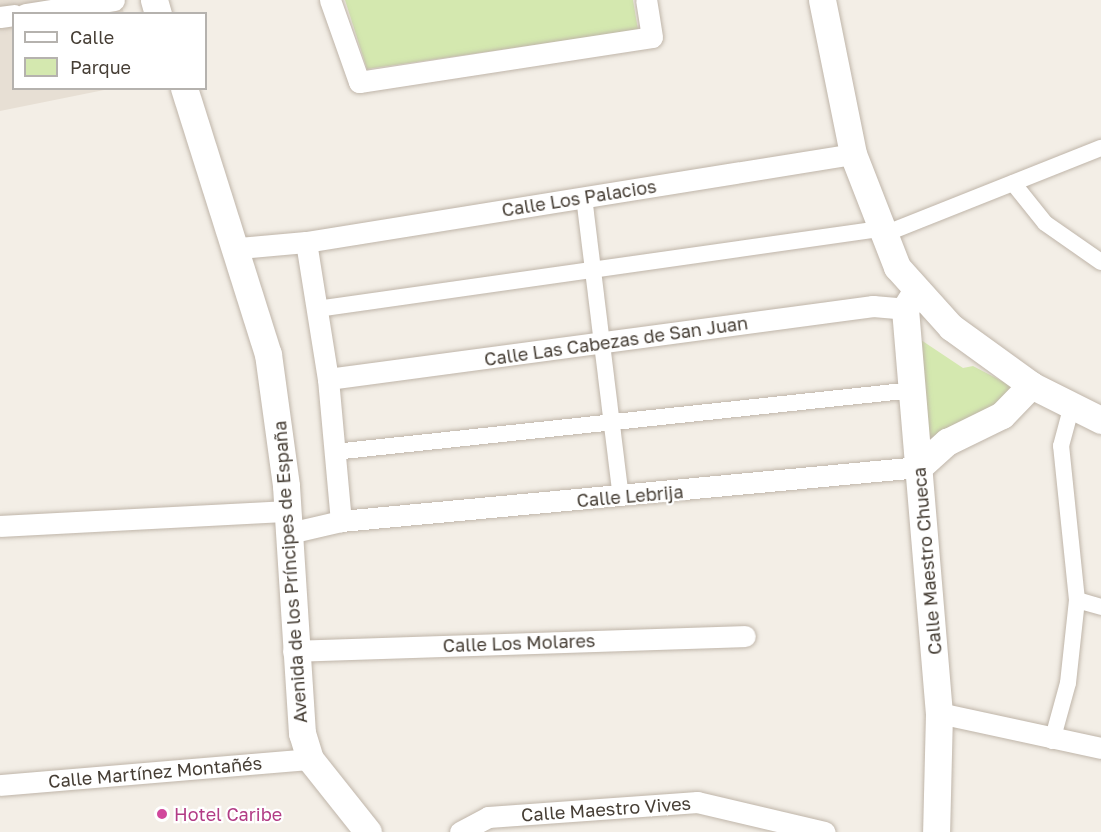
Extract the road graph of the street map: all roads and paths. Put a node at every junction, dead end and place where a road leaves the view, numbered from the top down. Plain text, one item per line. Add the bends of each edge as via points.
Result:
1 (114, 0) edge
2 (330, 0) edge
3 (646, 0) edge
4 (822, 0) edge
5 (38, 12) edge
6 (185, 90) edge
7 (1101, 148) edge
8 (853, 154) junction
9 (1012, 183) junction
10 (584, 197) junction
11 (881, 232) junction
12 (306, 242) junction
13 (239, 248) junction
14 (1101, 262) edge
15 (593, 270) junction
16 (910, 301) junction
17 (317, 309) junction
18 (602, 343) junction
19 (328, 379) junction
20 (1031, 385) junction
21 (913, 390) junction
22 (1071, 408) junction
23 (1101, 420) edge
24 (612, 424) junction
25 (334, 452) junction
26 (920, 467) junction
27 (621, 497) junction
28 (341, 521) junction
29 (289, 522) junction
30 (0, 526) edge
31 (1077, 600) junction
32 (1101, 607) edge
33 (745, 636) dead end
34 (293, 651) junction
35 (939, 713) junction
36 (1052, 741) junction
37 (1101, 748) edge
38 (310, 759) junction
39 (0, 785) edge
40 (368, 832) edge
41 (460, 832) edge
42 (825, 832) edge
43 (936, 832) edge

1 - 5 street
2 - 3 street via 359,82 652,37
4 - 8 street
6 - 13 street, Avenida de los Príncipes de España
7 - 9 street
8 - 10 street, Calle Los Palacios
8 - 11 street
9 - 11 street
9 - 14 street via 1045,223
10 - 12 street, Calle Los Palacios
10 - 15 street
11 - 15 street
11 - 16 street
12 - 13 street, Calle Los Palacios
12 - 17 street
13 - 29 street, Avenida de los Príncipes de España via 268,354
15 - 17 street
15 - 18 street
16 - 18 street, Calle Las Cabezas de San Juan
16 - 20 street
16 - 21 street, Calle Maestro Chueca
17 - 19 street
18 - 19 street, Calle Las Cabezas de San Juan
18 - 24 street
19 - 25 street
20 - 22 street
20 - 26 street via 1002,415 948,441
21 - 24 street
21 - 26 street, Calle Maestro Chueca
22 - 23 street
22 - 31 street via 1061,446
24 - 25 street
24 - 27 street
25 - 28 street
26 - 27 street, Calle Lebrija
26 - 35 street, Calle Maestro Chueca
27 - 28 street, Calle Lebrija
28 - 29 street, Calle Lebrija
29 - 30 street, Calle Lebrija
29 - 34 street, Avenida de los Príncipes de España
31 - 32 street
31 - 36 street via 1068,683
33 - 34 street, Calle Los Molares
34 - 38 street, Avenida de los Príncipes de España
35 - 36 street
35 - 43 street, Calle Maestro Chueca
36 - 37 street
38 - 39 street, Calle Martínez Montañés
38 - 40 street, Avenida de los Príncipes de España
41 - 42 street, Calle Maestro Vives via 488,817 697,802

